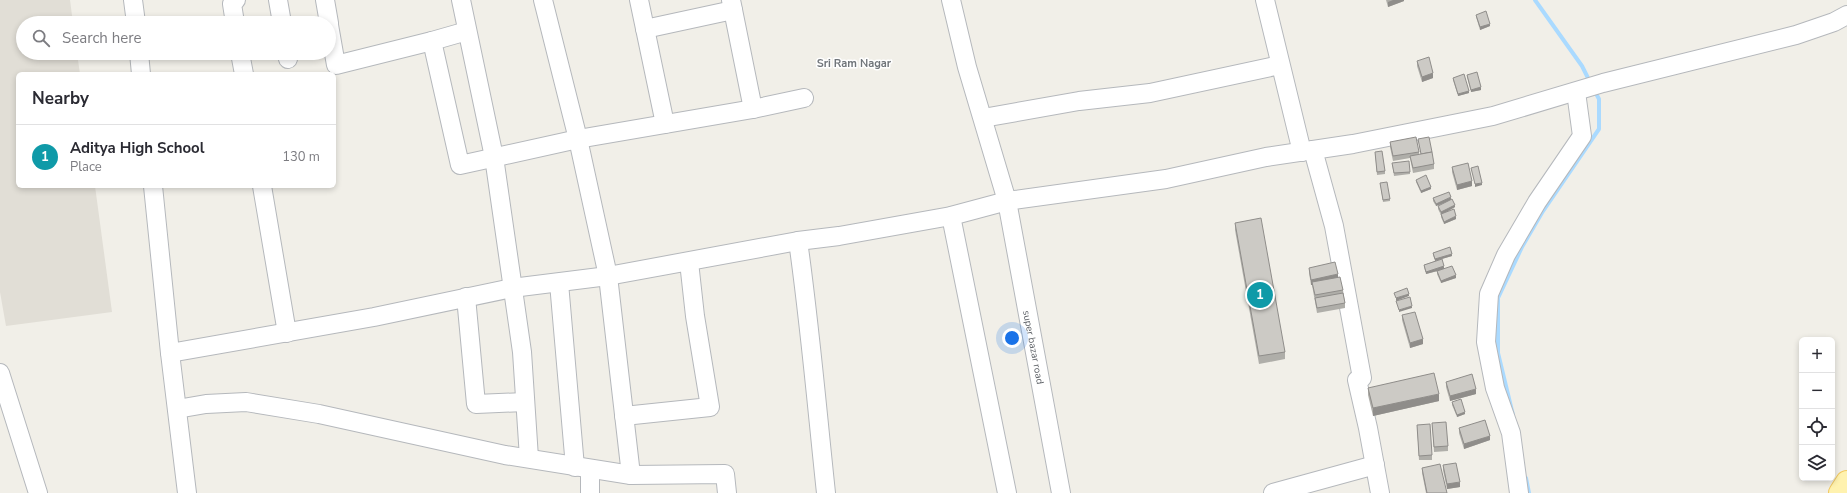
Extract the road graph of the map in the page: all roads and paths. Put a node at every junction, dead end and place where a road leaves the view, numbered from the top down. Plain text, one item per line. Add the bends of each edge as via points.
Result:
1 (134, 0) edge
2 (236, 0) edge
3 (278, 0) edge
4 (325, 0) edge
5 (461, 0) edge
6 (543, 0) edge
7 (639, 0) edge
8 (951, 0) edge
9 (1265, 0) edge
10 (732, 5) edge
11 (1847, 15) edge
12 (135, 16) edge
13 (234, 16) edge
14 (281, 16) edge
15 (328, 16) edge
16 (645, 29) junction
17 (467, 31) junction
18 (432, 41) junction
19 (140, 60) edge
20 (241, 60) edge
21 (335, 60) edge
22 (1280, 65) junction
23 (141, 72) edge
24 (244, 72) edge
25 (1587, 88) junction
26 (804, 98) dead end
27 (753, 109) junction
28 (983, 118) junction
29 (665, 124) junction
30 (578, 139) junction
31 (1308, 151) junction
32 (494, 157) junction
33 (153, 188) edge
34 (262, 188) edge
35 (1007, 201) junction
36 (951, 216) junction
37 (798, 241) junction
38 (689, 262) junction
39 (608, 276) junction
40 (559, 283) junction
41 (512, 288) junction
42 (466, 297) junction
43 (286, 333) junction
44 (170, 353) junction
45 (0, 373) edge
46 (526, 402) junction
47 (177, 408) junction
48 (624, 416) junction
49 (529, 458) junction
50 (1375, 465) junction
51 (582, 468) junction
52 (631, 475) junction
53 (1847, 482) edge
54 (38, 493) edge
55 (187, 493) edge
56 (590, 493) edge
57 (727, 493) edge
58 (826, 493) edge
59 (1007, 493) edge
60 (1061, 493) edge
61 (1273, 493) edge
62 (1380, 493) edge
63 (1518, 493) edge
64 (1840, 493) edge

1 - 12 street
2 - 13 street via 232,4
3 - 14 street
4 - 15 street
5 - 17 street
6 - 30 street
7 - 16 street
8 - 28 street, super bazar road via 967,67
9 - 22 street
10 - 16 street
10 - 27 street
11 - 25 street via 1796,35
16 - 29 street
17 - 18 street
17 - 32 street
18 - 21 street via 336,65
18 - 32 street via 460,165
19 - 23 street
20 - 24 street
22 - 28 street via 1150,93 1079,101
22 - 31 street
25 - 31 street via 1493,116
25 - 63 street via 1582,136 1506,255 1489,294 1486,342 1495,388 1511,432
26 - 27 street
27 - 29 street
28 - 35 street, super bazar road
29 - 30 street
30 - 32 street
30 - 39 street
31 - 35 street via 1266,157 1166,179
31 - 50 street via 1334,226 1362,378 1357,380
32 - 41 street
33 - 44 street
34 - 43 street
35 - 36 street
35 - 60 street, super bazar road
36 - 37 street
36 - 59 street
37 - 38 street
37 - 58 street
38 - 39 street
38 - 48 street via 694,316 710,407
39 - 40 street
39 - 48 street
40 - 41 street
40 - 51 street
41 - 42 street
41 - 46 street via 522,352
42 - 43 street
42 - 46 street via 476,404
43 - 44 street
44 - 47 street
45 - 54 street
46 - 49 street
47 - 49 street via 246,402 319,414 417,437
47 - 55 street
48 - 52 street
49 - 51 street
50 - 61 street
50 - 62 street
51 - 52 street
51 - 56 street
52 - 57 street via 725,474
53 - 64 main road

